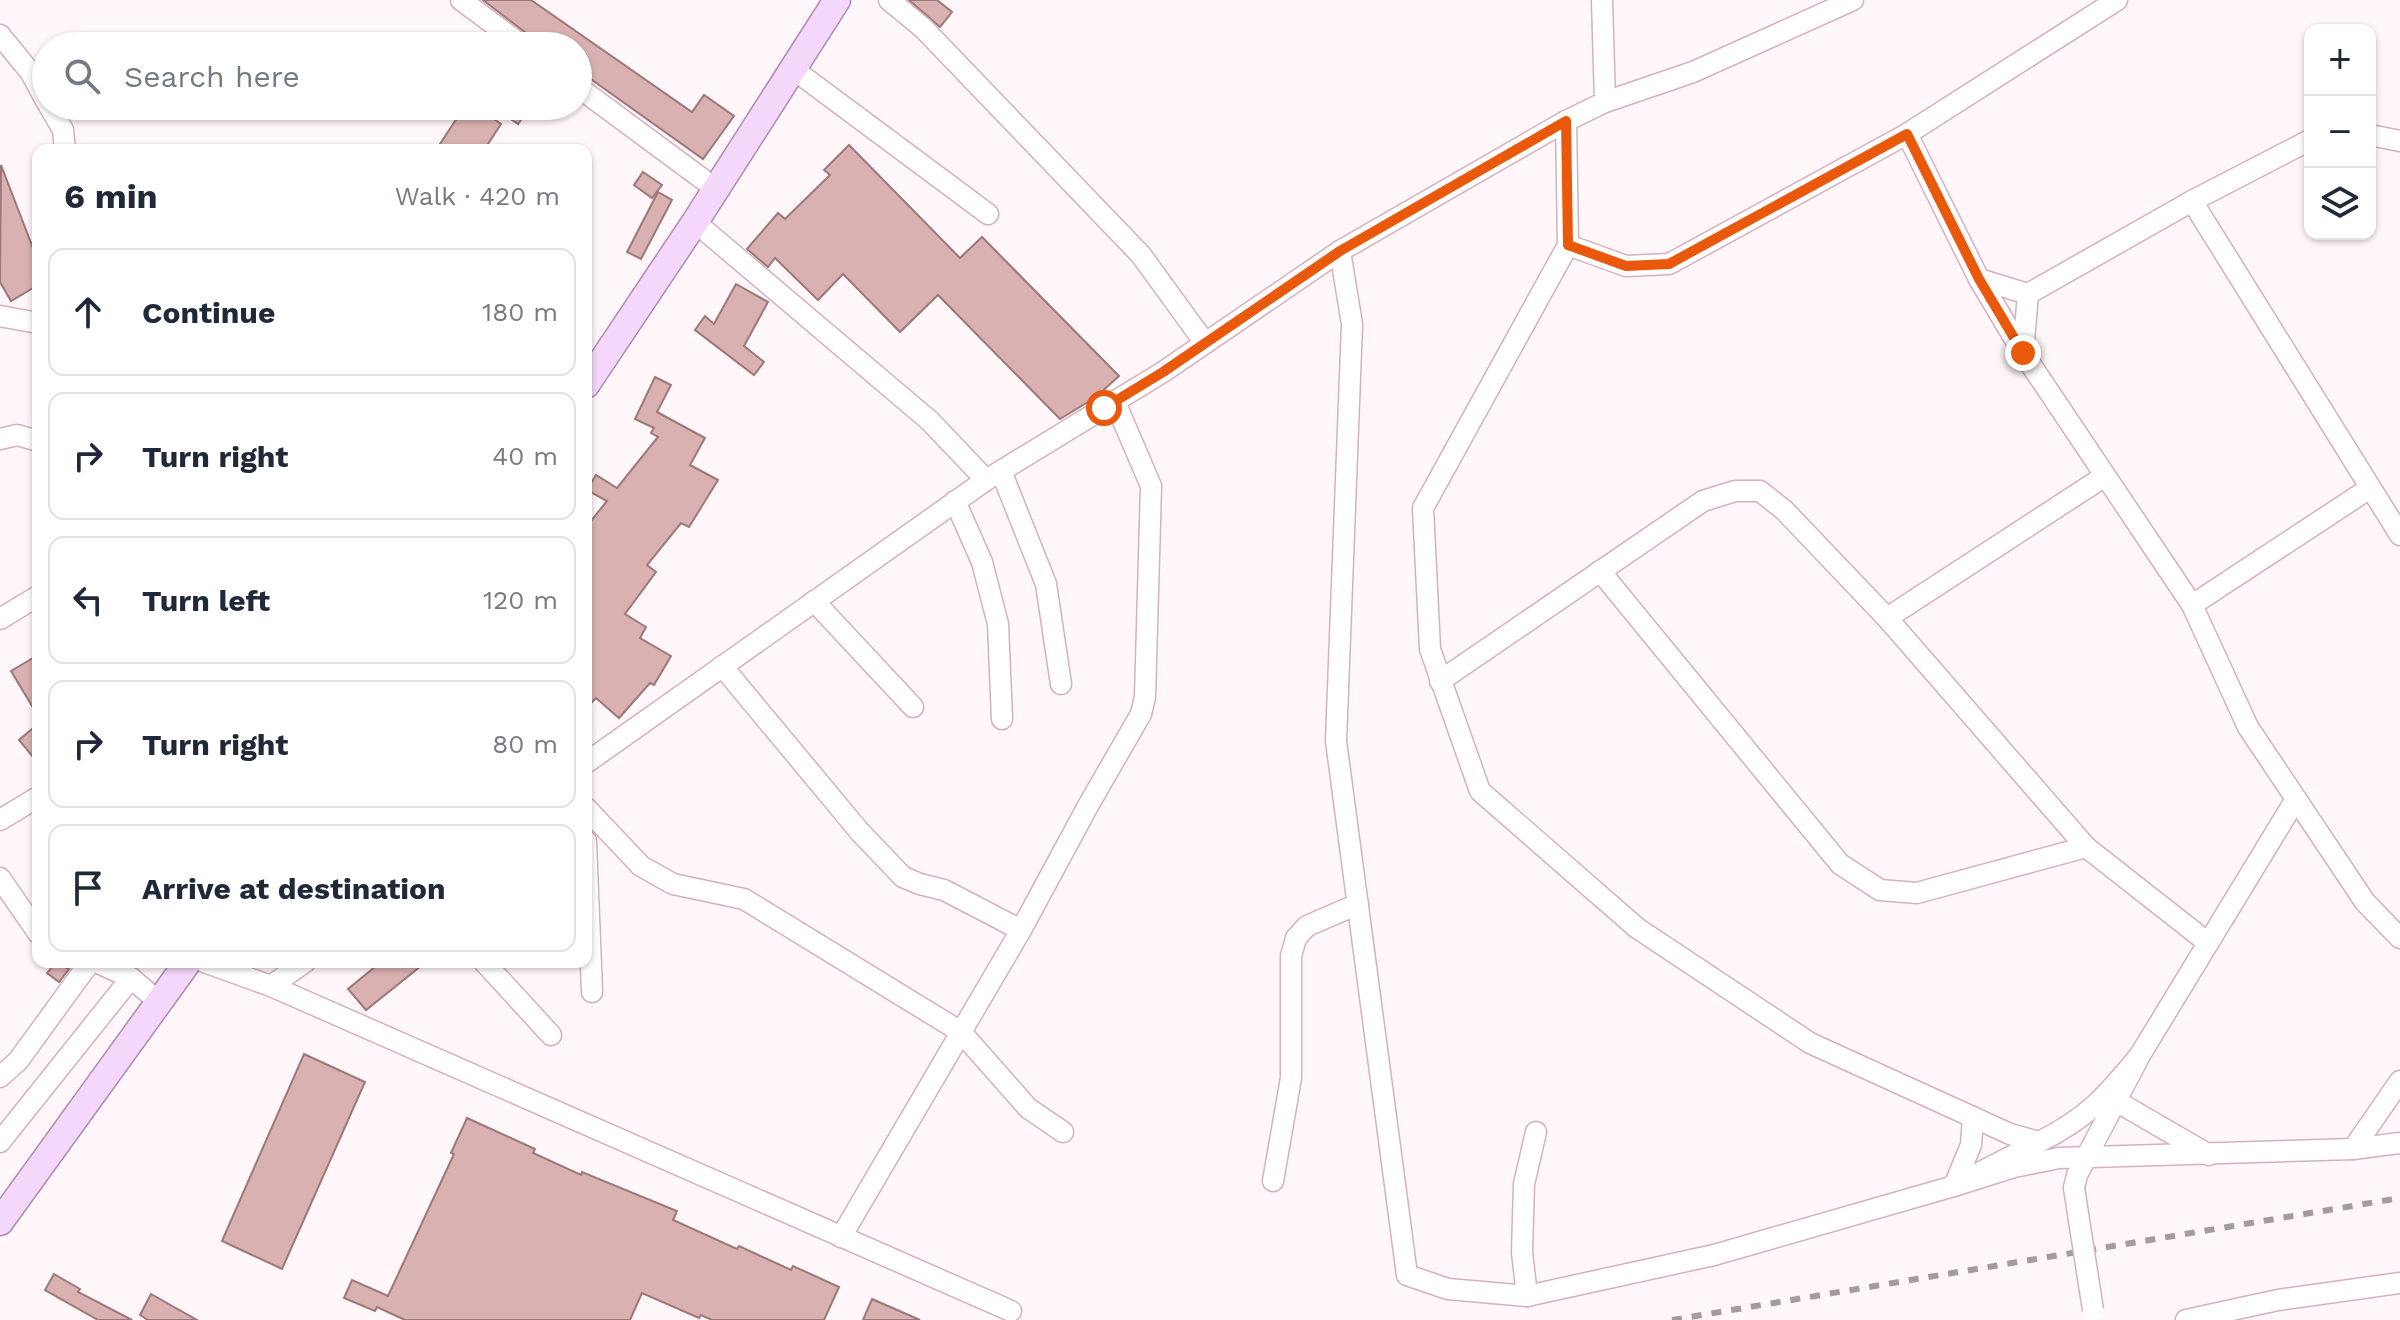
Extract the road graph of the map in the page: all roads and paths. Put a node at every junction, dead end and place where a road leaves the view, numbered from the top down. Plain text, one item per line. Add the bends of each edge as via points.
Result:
1 (461, 0) edge
2 (837, 0) edge
3 (889, 0) edge
4 (1602, 0) edge
5 (1853, 0) edge
6 (2117, 0) edge
7 (504, 32) edge
8 (0, 35) edge
9 (793, 69) junction
10 (32, 75) edge
11 (592, 97) edge
12 (1605, 102) junction
13 (57, 120) edge
14 (1566, 121) junction
15 (1907, 134) junction
16 (2376, 136) edge
17 (2400, 141) edge
18 (2304, 143) edge
19 (64, 144) edge
20 (716, 189) junction
21 (2192, 201) junction
22 (988, 214) dead end
23 (695, 222) junction
24 (1568, 245) junction
25 (1340, 251) junction
26 (1979, 279) junction
27 (2028, 294) junction
28 (0, 316) edge
29 (32, 322) edge
30 (1205, 343) junction
31 (2023, 353) junction
32 (592, 376) edge
33 (1115, 402) junction
34 (0, 439) edge
35 (32, 439) edge
36 (994, 475) junction
37 (2105, 476) junction
38 (2370, 488) junction
39 (955, 501) junction
40 (2400, 535) edge
41 (1600, 571) junction
42 (32, 600) edge
43 (814, 601) junction
44 (2192, 605) junction
45 (1887, 618) junction
46 (0, 619) edge
47 (722, 666) junction
48 (1440, 681) junction
49 (1061, 684) dead end
50 (913, 707) dead end
51 (1002, 719) dead end
52 (592, 759) edge
53 (2296, 799) junction
54 (32, 801) edge
55 (592, 814) edge
56 (0, 820) edge
57 (2086, 847) junction
58 (0, 878) edge
59 (1358, 904) junction
60 (32, 924) edge
61 (1021, 930) junction
62 (2400, 938) edge
63 (2207, 942) junction
64 (88, 968) edge
65 (107, 968) edge
66 (184, 968) edge
67 (221, 968) edge
68 (296, 968) edge
69 (490, 968) edge
70 (591, 968) edge
71 (131, 978) junction
72 (271, 986) junction
73 (592, 992) dead end
74 (159, 1002) junction
75 (961, 1032) junction
76 (551, 1035) dead end
77 (2140, 1055) junction
78 (0, 1077) edge
79 (2400, 1081) edge
80 (2116, 1101) junction
81 (1973, 1117) junction
82 (1063, 1132) dead end
83 (1536, 1132) dead end
84 (0, 1142) edge
85 (2039, 1142) junction
86 (2400, 1143) edge
87 (2353, 1149) junction
88 (2209, 1155) junction
89 (2087, 1157) junction
90 (1273, 1181) dead end
91 (1954, 1186) junction
92 (0, 1222) edge
93 (841, 1237) junction
94 (2400, 1283) edge
95 (1527, 1296) junction
96 (2278, 1300) junction
97 (1011, 1311) dead end
98 (2094, 1315) edge
99 (2186, 1320) edge
100 (2271, 1320) edge

1 - 7 street
2 - 9 main road
3 - 30 street via 923,28 1141,255
4 - 12 street
5 - 12 street via 1693,72
6 - 15 street
8 - 10 street
9 - 20 main road
9 - 22 street
11 - 20 street
12 - 14 street
13 - 19 street
14 - 24 street
14 - 25 street
15 - 24 street via 1669,264 1626,266
15 - 26 street
16 - 17 street
18 - 21 street
20 - 23 main road
21 - 27 street
21 - 38 street
23 - 32 main road
23 - 36 street
24 - 48 street via 1423,508 1430,649
25 - 30 street
25 - 59 street via 1352,324 1336,741
26 - 27 street
26 - 31 street
27 - 31 street
28 - 29 street
30 - 33 street
31 - 37 street
33 - 36 street
33 - 61 street via 1151,486 1145,697 1134,730
34 - 35 street via 17,435
36 - 39 street
36 - 49 street via 1046,584
37 - 44 street
37 - 45 street
38 - 40 street
38 - 44 street
39 - 43 street
39 - 51 street via 982,562 998,624
41 - 45 street via 1703,501 1735,491 1760,491
41 - 48 street
41 - 57 street via 1840,864 1880,890 1917,893
42 - 46 street
43 - 47 street
43 - 50 street
44 - 53 street via 2248,727
45 - 57 street
47 - 52 street
47 - 61 street via 903,877 944,890
48 - 81 street via 1480,791 1637,928 1810,1043
53 - 62 street via 2365,902
53 - 63 street
54 - 56 street
55 - 75 street via 641,866 673,884 744,899
57 - 63 street
58 - 60 street
59 - 90 street via 1307,926 1296,938 1291,956 1291,1078
59 - 95 street via 1407,1275 1448,1289
61 - 75 street
63 - 77 street
64 - 78 street
65 - 71 street
66 - 74 main road
67 - 72 street
68 - 72 street
69 - 76 street
70 - 73 street
71 - 74 street
71 - 84 street
72 - 93 street
74 - 92 main road
75 - 82 street via 1028,1108
75 - 93 street
77 - 80 street
77 - 85 street via 2092,1108
79 - 87 street
80 - 88 street
80 - 89 street
81 - 85 street
81 - 91 street via 1971,1145
83 - 95 street via 1524,1184
85 - 91 street
86 - 87 street
87 - 88 street
88 - 89 street
89 - 91 street via 2014,1167
89 - 98 street, bridge via 2074,1188
91 - 95 street via 1714,1255
93 - 97 street
94 - 96 street
96 - 99 street
96 - 100 street

